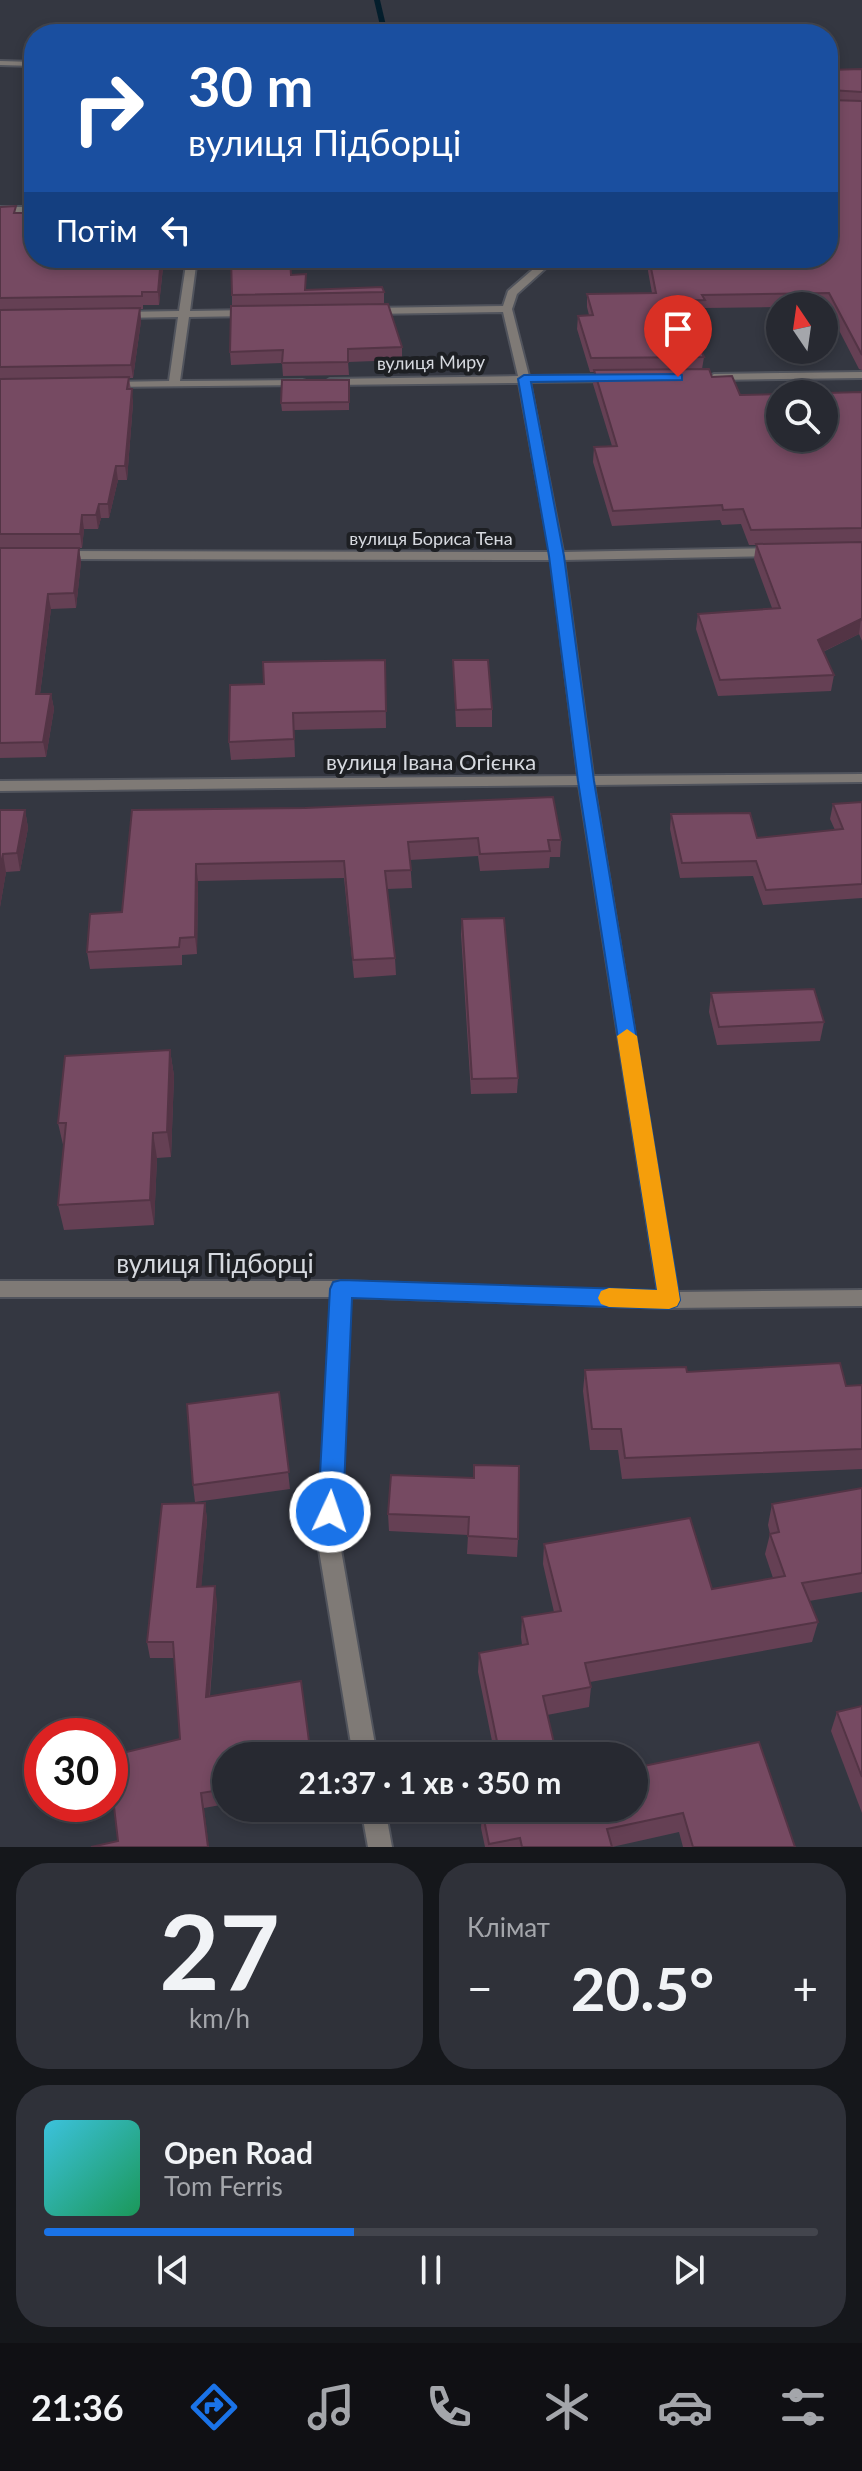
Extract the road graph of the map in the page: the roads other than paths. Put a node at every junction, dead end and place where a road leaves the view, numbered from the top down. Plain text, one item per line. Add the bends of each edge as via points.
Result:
1 (0, 63) edge
2 (24, 64) edge
3 (0, 210) edge
4 (24, 210) edge
5 (191, 268) edge
6 (542, 268) edge
7 (509, 301) junction
8 (353, 311) edge
9 (261, 313) edge
10 (184, 314) junction
11 (107, 315) edge
12 (862, 375) edge
13 (708, 377) edge
14 (632, 378) edge
15 (524, 379) junction
16 (95, 385) edge
17 (174, 385) junction
18 (786, 551) edge
19 (48, 555) edge
20 (557, 556) junction
21 (862, 778) edge
22 (586, 781) junction
23 (0, 786) edge
24 (0, 1289) edge
25 (341, 1289) junction
26 (862, 1298) edge
27 (669, 1300) junction
28 (363, 1742) edge
29 (376, 1822) edge
30 (380, 1847) edge

1 - 2 street
3 - 4 street
5 - 10 street
6 - 7 street
7 - 8 street
7 - 15 street
9 - 10 street
10 - 11 street
10 - 17 street
12 - 13 street
14 - 15 street, вулиця Миру
15 - 17 street, вулиця Миру
15 - 20 street
16 - 17 street, вулиця Миру
18 - 20 street, вулиця Бориса Тена
19 - 20 street, вулиця Бориса Тена
20 - 22 street
21 - 22 street, вулиця Івана Огієнка
22 - 23 street, вулиця Івана Огієнка
22 - 27 street
24 - 25 street, вулиця Підборці
25 - 27 street, вулиця Підборці
25 - 28 street via 329,1544
26 - 27 street, вулиця Підборці
29 - 30 street

